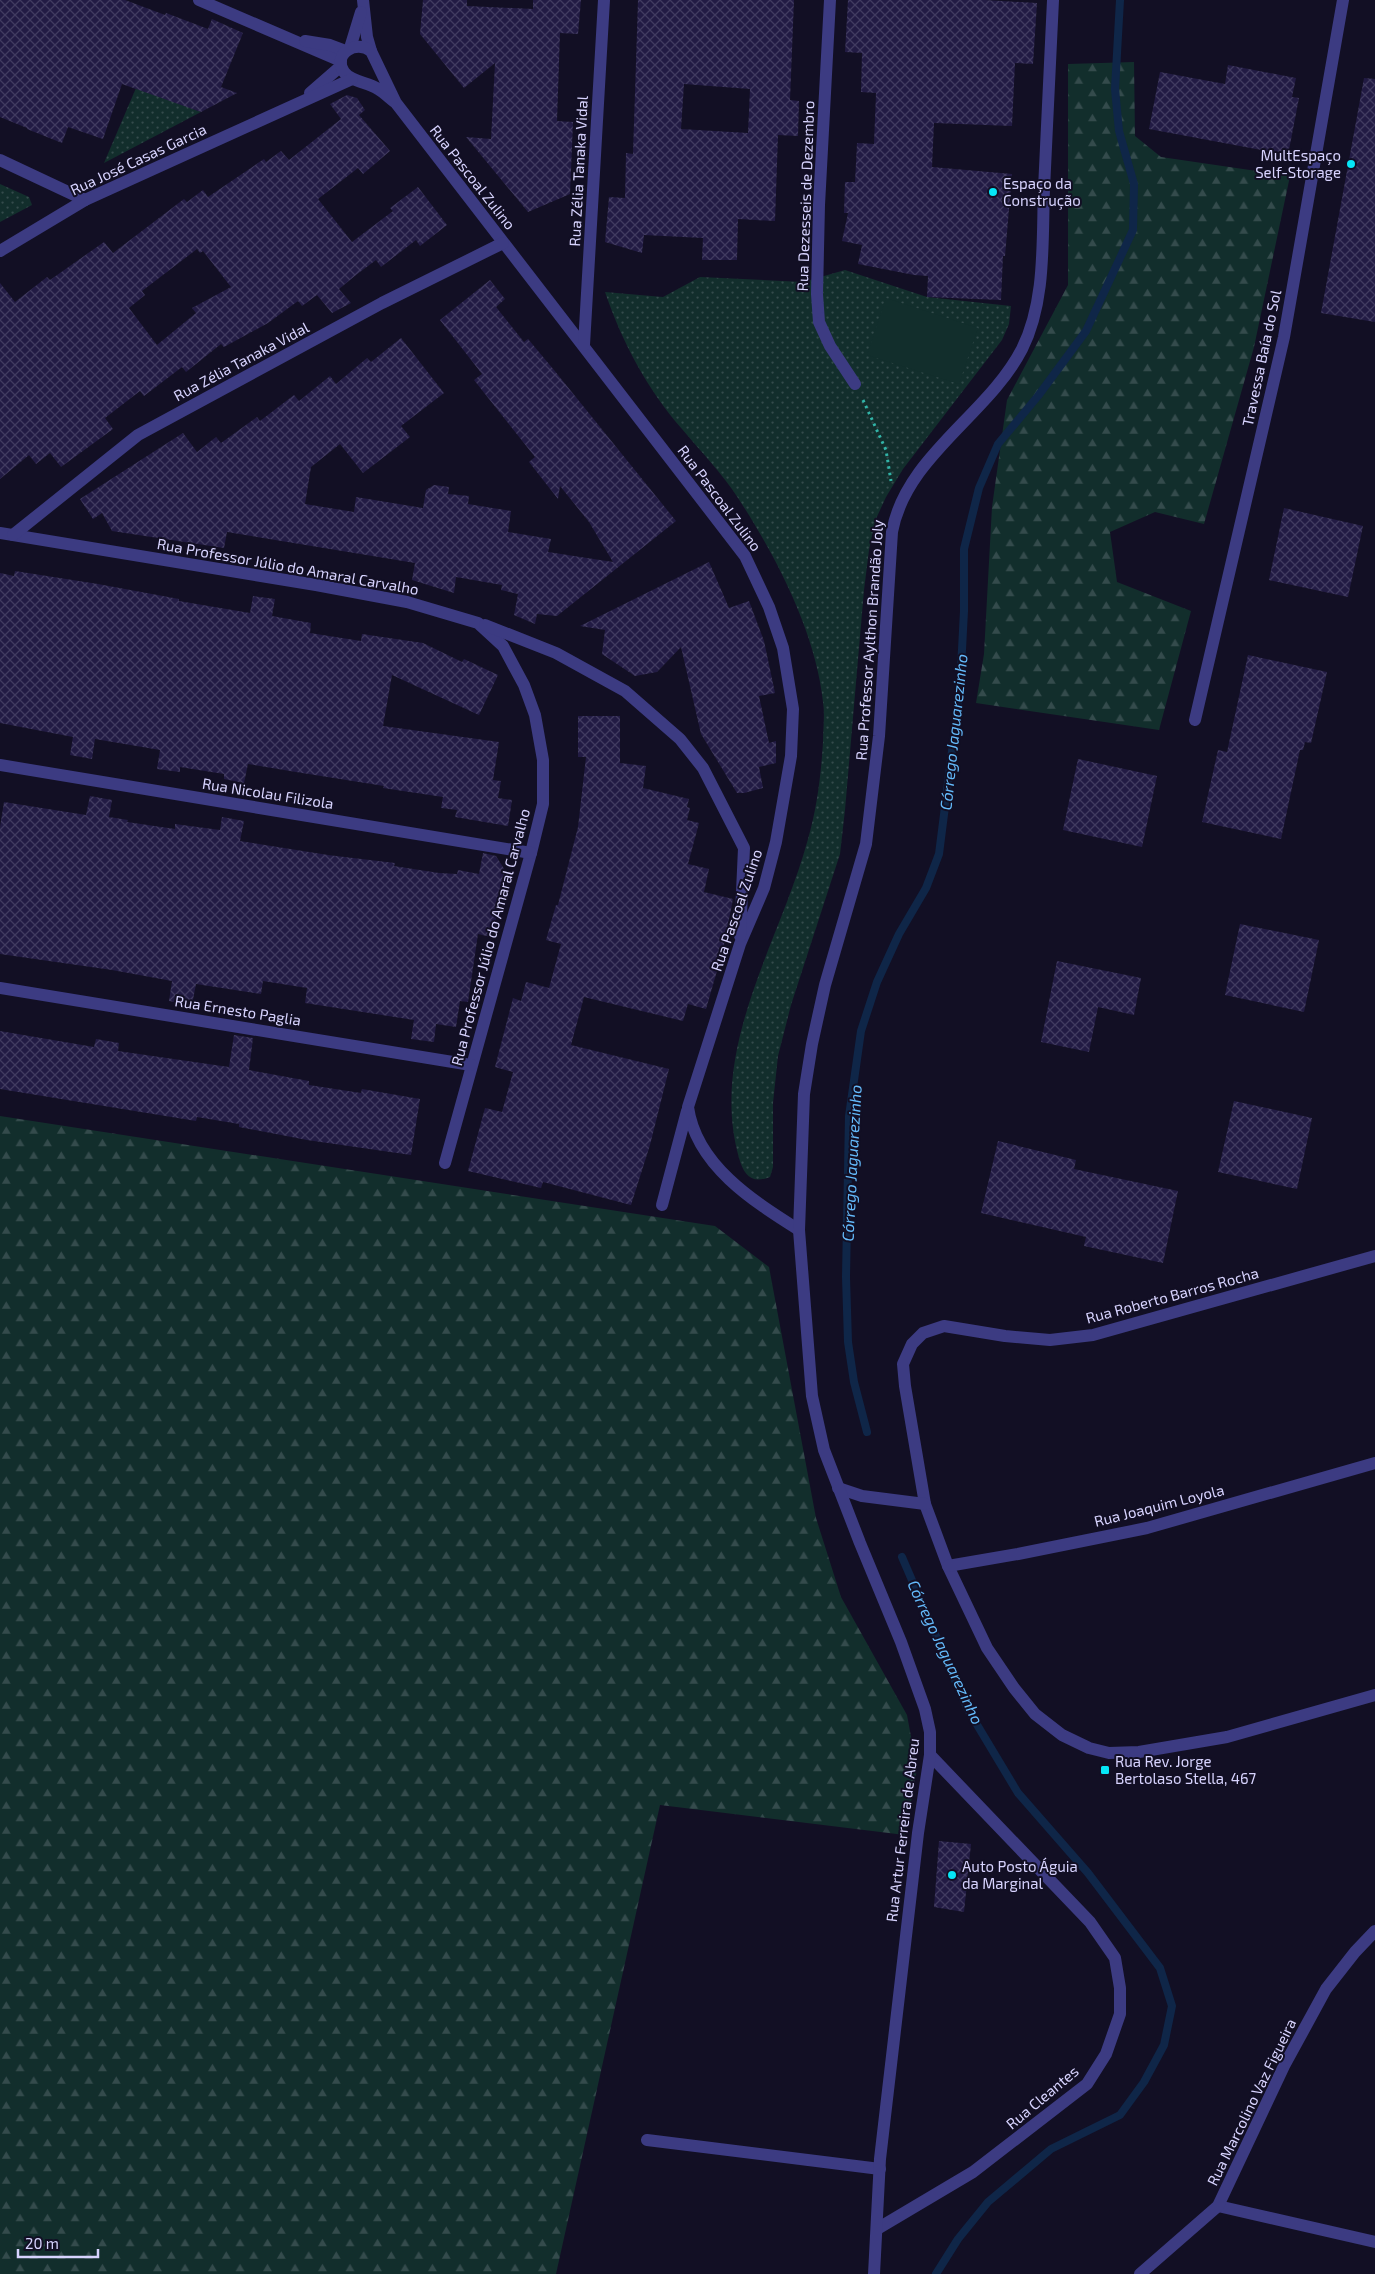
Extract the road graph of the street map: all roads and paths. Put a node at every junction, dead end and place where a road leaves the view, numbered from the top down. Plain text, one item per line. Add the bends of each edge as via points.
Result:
1 (199, 0) edge
2 (604, 0) edge
3 (830, 0) edge
4 (1053, 0) edge
5 (1343, 0) edge
6 (363, 4) edge
7 (373, 56) junction
8 (345, 57) junction
9 (355, 79) junction
10 (294, 104) junction
11 (396, 104) junction
12 (0, 160) edge
13 (86, 200) junction
14 (503, 243) junction
15 (0, 251) edge
16 (584, 345) junction
17 (855, 384) joint
18 (896, 512) junction
19 (6, 534) edge
20 (478, 622) junction
21 (1195, 720) dead end
22 (0, 765) edge
23 (531, 853) junction
24 (740, 944) junction
25 (0, 988) edge
26 (471, 1065) junction
27 (688, 1107) junction
28 (445, 1163) dead end
29 (662, 1205) dead end
30 (799, 1230) junction
31 (1375, 1256) edge
32 (1375, 1463) edge
33 (838, 1488) junction
34 (926, 1504) junction
35 (948, 1566) junction
36 (1375, 1695) edge
37 (930, 1755) junction
38 (1375, 1931) edge
39 (647, 2140) dead end
40 (880, 2169) junction
41 (1218, 2206) junction
42 (877, 2229) junction
43 (1375, 2242) edge
44 (874, 2274) edge
45 (1140, 2274) edge

1 - 8 street via 292,39 330,45
2 - 16 street, Rua Zélia Tanaka Vidal
3 - 17 street, Rua Dezesseis de Dezembro via 817,294 820,322 830,346
4 - 18 street, Rua Professor Aylthon Brandão Joly via 1036,314 1021,350 1001,380 922,468
5 - 21 street, Travessa Baía do Sol via 1284,337
6 - 7 street, Rua Pascoal Zulino
6 - 8 street, Rua Pascoal Zulino
7 - 8 street via 361,46
7 - 9 street via 375,67 369,76
7 - 11 street, Rua Pascoal Zulino
8 - 9 street via 347,76
8 - 10 street, Rua José Casas Garcia
9 - 10 street, Rua José Casas Garcia
9 - 11 street, Rua Pascoal Zulino via 377,88
10 - 13 street, Rua José Casas Garcia
11 - 14 street, Rua Pascoal Zulino
12 - 13 street
13 - 15 street, Rua José Casas Garcia
14 - 16 street, Rua Pascoal Zulino
14 - 19 street, Rua Zélia Tanaka Vidal via 382,303 138,435
16 - 24 street, Rua Pascoal Zulino via 746,556 769,606 783,648 793,709 791,756 776,842 764,888
17 - 18 path via 886,450
18 - 30 street, Rua Professor Aylthon Brandão Joly via 874,793 866,844 839,933 812,1044 804,1094
19 - 20 street, Rua Professor Júlio do Amaral Carvalho via 316,585 407,602
20 - 23 street, Rua Professor Júlio do Amaral Carvalho via 503,646 535,715 543,760 543,804
20 - 24 street via 556,653 625,691 680,738 703,768 744,848
22 - 23 street, Rua Nicolau Filizola
23 - 26 street, Rua Professor Júlio do Amaral Carvalho
24 - 27 street, Rua Pascoal Zulino
25 - 26 street, Rua Ernesto Paglia
26 - 28 street, Rua Professor Júlio do Amaral Carvalho
27 - 29 street, Rua Pascoal Zulino
27 - 30 street via 690,1123 712,1160 738,1189
30 - 33 street, Rua Artur Ferreira de Abreu via 812,1396 824,1450
31 - 34 street, Rua Roberto Barros Rocha via 1093,1335 1050,1340 944,1326 923,1333 912,1344 903,1364 904,1386
32 - 35 street, Rua Joaquim Loyola via 1147,1528
33 - 34 street via 862,1496
33 - 37 street, Rua Artur Ferreira de Abreu via 907,1658 928,1725
34 - 35 street
35 - 36 street via 987,1648 1014,1688 1042,1719 1062,1735 1089,1748 1109,1754 1139,1752 1227,1736
37 - 40 street, Rua Artur Ferreira de Abreu via 918,1833
37 - 42 street, Rua Cleantes via 1090,1922 1114,1958 1120,1988 1120,2014 1106,2054 1087,2084 973,2172
38 - 41 street, Rua Marcolino Vaz Figueira via 1326,1989 1284,2066
39 - 40 street
40 - 42 street, Rua Artur Ferreira de Abreu
41 - 43 street
41 - 45 street, Rua Marcolino Vaz Figueira
42 - 44 street, Rua Artur Ferreira de Abreu

